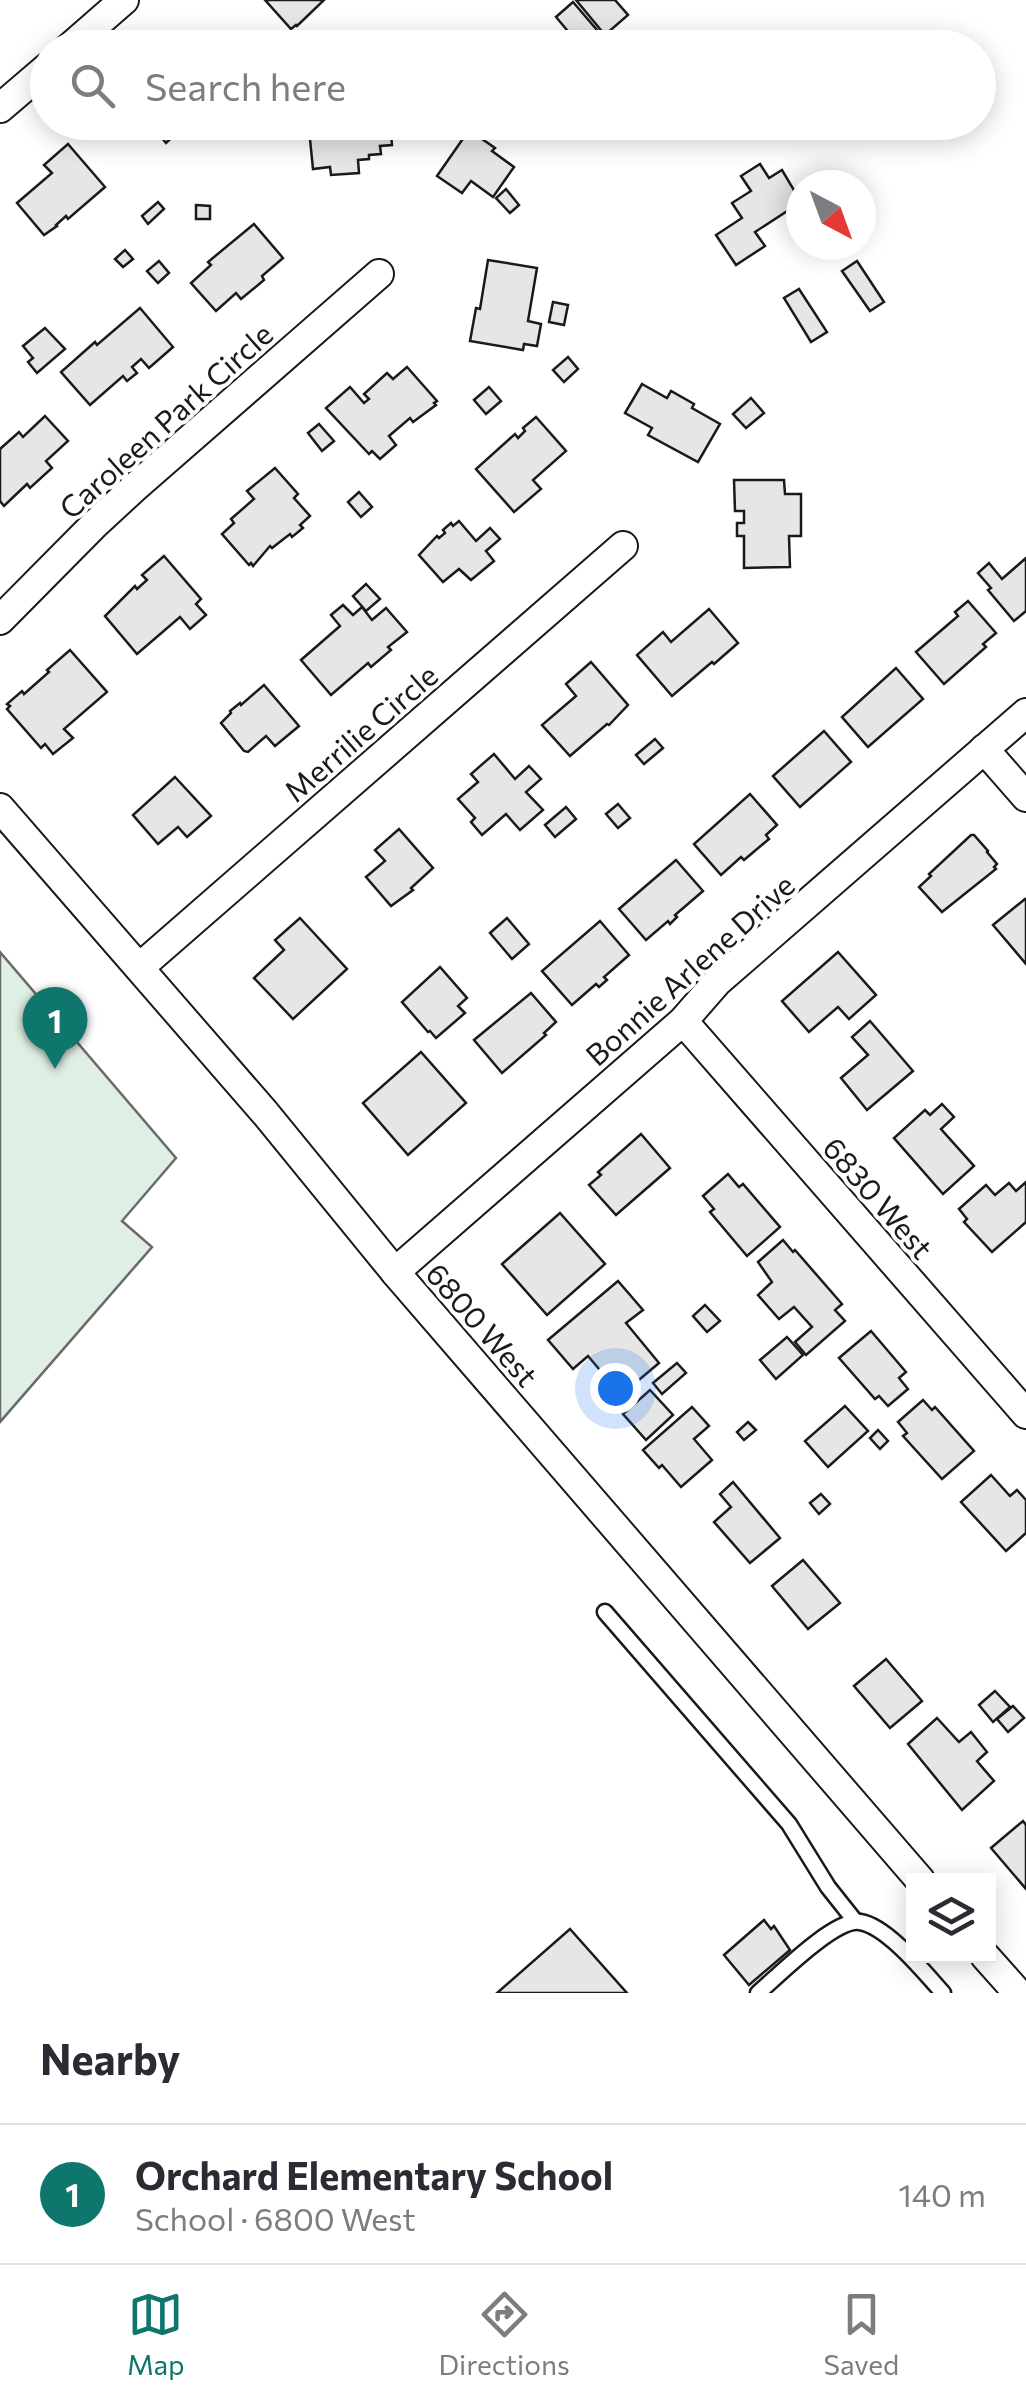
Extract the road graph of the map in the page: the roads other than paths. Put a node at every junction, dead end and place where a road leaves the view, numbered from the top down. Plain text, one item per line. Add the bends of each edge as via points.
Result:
1 (124, 0) edge
2 (90, 30) edge
3 (30, 82) edge
4 (0, 108) edge
5 (379, 274) dead end
6 (623, 546) dead end
7 (0, 620) edge
8 (1026, 713) edge
9 (984, 750) junction
10 (1026, 798) edge
11 (0, 808) edge
12 (140, 967) junction
13 (683, 1021) junction
14 (395, 1272) junction
15 (1026, 1414) edge
16 (605, 1612) dead end
17 (914, 1873) edge
18 (855, 1921) junction
19 (991, 1963) edge
20 (758, 1993) edge
21 (943, 1993) edge
22 (1018, 1993) edge

1 - 2 street
3 - 4 street
5 - 7 street, Caroleen Park Circle via 94,524
6 - 12 street, Merrilie Circle
8 - 9 street, Bonnie Arlene Drive
9 - 10 street
9 - 13 street, Bonnie Arlene Drive via 717,982
11 - 12 street, 6800 West
12 - 14 street, 6800 West
13 - 14 street, Bonnie Arlene Drive
13 - 15 street, 6830 West
14 - 17 street, 6800 West
16 - 18 lane via 789,1824
18 - 20 lane via 832,1931
18 - 21 lane via 888,1937
19 - 22 street

